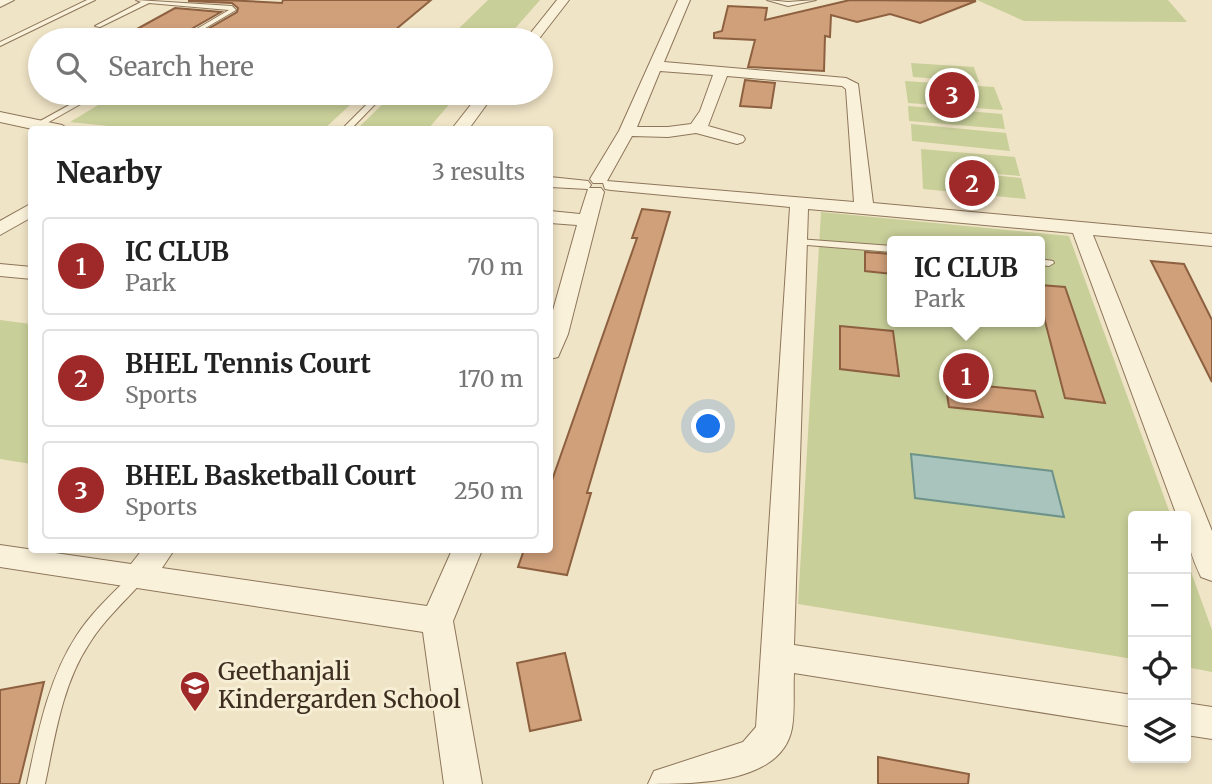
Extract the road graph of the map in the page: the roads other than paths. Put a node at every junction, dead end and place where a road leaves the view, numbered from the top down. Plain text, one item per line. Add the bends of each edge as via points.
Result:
1 (8, 0) edge
2 (92, 0) edge
3 (139, 0) edge
4 (563, 0) edge
5 (684, 0) edge
6 (770, 0) edge
7 (813, 0) edge
8 (149, 1) edge
9 (163, 1) edge
10 (0, 3) edge
11 (99, 26) dead end
12 (33, 28) edge
13 (205, 28) edge
14 (541, 28) edge
15 (28, 31) edge
16 (0, 44) edge
17 (656, 66) junction
18 (722, 71) junction
19 (74, 105) edge
20 (370, 105) edge
21 (479, 105) edge
22 (2, 119) edge
23 (37, 125) junction
24 (42, 126) edge
25 (349, 126) edge
26 (462, 126) edge
27 (696, 128) junction
28 (627, 131) junction
29 (737, 139) dead end
30 (553, 182) edge
31 (597, 185) junction
32 (799, 202) junction
33 (864, 208) junction
34 (28, 211) edge
35 (553, 217) edge
36 (588, 220) junction
37 (1081, 228) junction
38 (0, 229) edge
39 (1212, 240) edge
40 (798, 242) junction
41 (887, 249) edge
42 (0, 270) edge
43 (28, 273) edge
44 (553, 336) edge
45 (157, 553) edge
46 (466, 553) edge
47 (0, 556) edge
48 (1212, 569) edge
49 (137, 578) junction
50 (438, 621) junction
51 (779, 657) junction
52 (1128, 710) edge
53 (1191, 720) edge
54 (1212, 723) edge
55 (36, 784) edge
56 (463, 784) edge
57 (667, 784) edge

1 - 10 street
2 - 12 lane
3 - 8 lane
4 - 14 street
5 - 17 street
6 - 7 lane via 794,4
8 - 9 lane
8 - 11 lane
9 - 13 lane via 232,8
15 - 16 lane
17 - 18 street
17 - 28 street
18 - 27 street
18 - 33 street via 826,79 853,87
19 - 23 lane
20 - 25 lane
21 - 26 street
22 - 23 street
23 - 24 street
27 - 28 street
27 - 29 street
28 - 31 street
30 - 31 street
31 - 32 street
31 - 36 street
32 - 33 street
32 - 40 street
33 - 37 street
34 - 38 street
35 - 36 street
36 - 44 street
37 - 39 street
37 - 48 street
40 - 41 lane
40 - 51 street
42 - 43 street
45 - 49 street
46 - 50 street
47 - 49 street
49 - 50 street
49 - 55 lane via 95,623 71,662 52,712
50 - 56 street
51 - 52 street
51 - 57 street via 774,730 765,746 754,756
53 - 54 street

